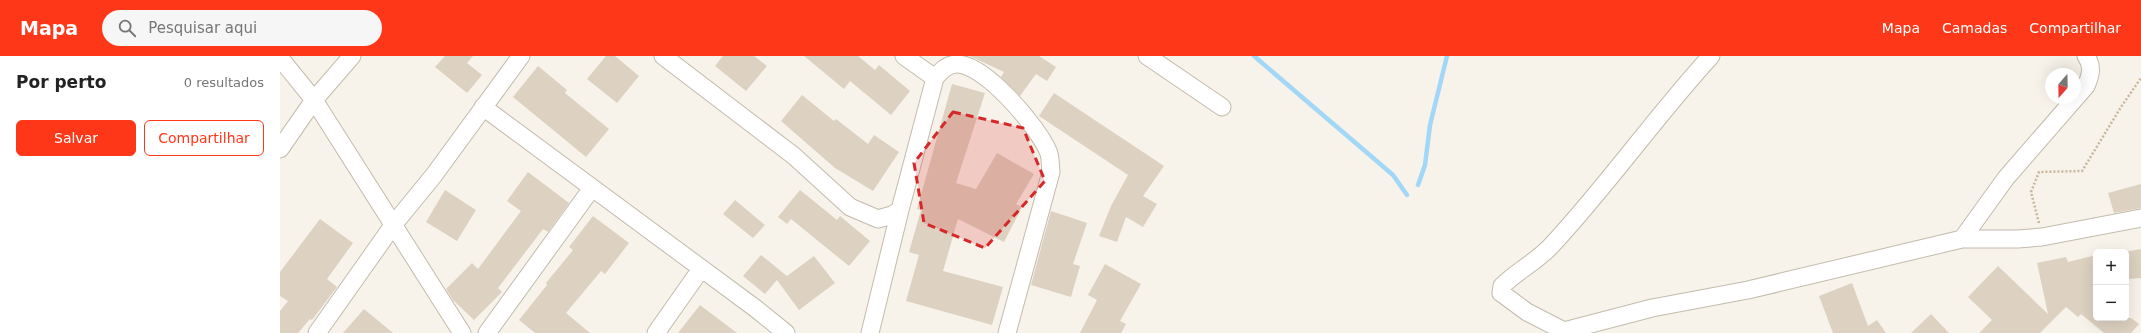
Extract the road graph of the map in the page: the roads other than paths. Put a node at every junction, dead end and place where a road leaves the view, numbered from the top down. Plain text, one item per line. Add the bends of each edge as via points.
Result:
1 (352, 56) edge
2 (521, 56) edge
3 (663, 56) edge
4 (904, 56) edge
5 (1147, 56) edge
6 (1711, 56) edge
7 (2086, 56) edge
8 (280, 58) edge
9 (934, 78) junction
10 (314, 100) junction
11 (484, 107) junction
12 (1222, 107) dead end
13 (280, 149) edge
14 (592, 188) junction
15 (900, 210) junction
16 (2141, 218) edge
17 (394, 224) junction
18 (1962, 238) junction
19 (701, 269) junction
20 (1566, 332) edge
21 (317, 333) edge
22 (462, 333) edge
23 (487, 333) edge
24 (656, 333) edge
25 (786, 333) edge
26 (870, 333) edge
27 (1007, 333) edge

1 - 10 street
2 - 11 street
3 - 15 street via 794,156 850,208 878,219
4 - 9 street
5 - 12 street
6 - 20 street via 1606,185 1550,247 1502,286 1501,293 1513,302
7 - 18 street via 2091,62 2091,75 2086,86 2006,178
8 - 10 street
9 - 15 street
9 - 27 street via 944,68 956,64 966,65 988,78 1041,136 1049,153 1050,172
10 - 13 street
10 - 17 street
11 - 14 street
11 - 17 street
14 - 19 street
14 - 23 street
15 - 26 street
16 - 18 street via 2042,237
17 - 21 street
17 - 22 street
18 - 20 street via 1748,290 1652,308
19 - 24 street
19 - 25 street

